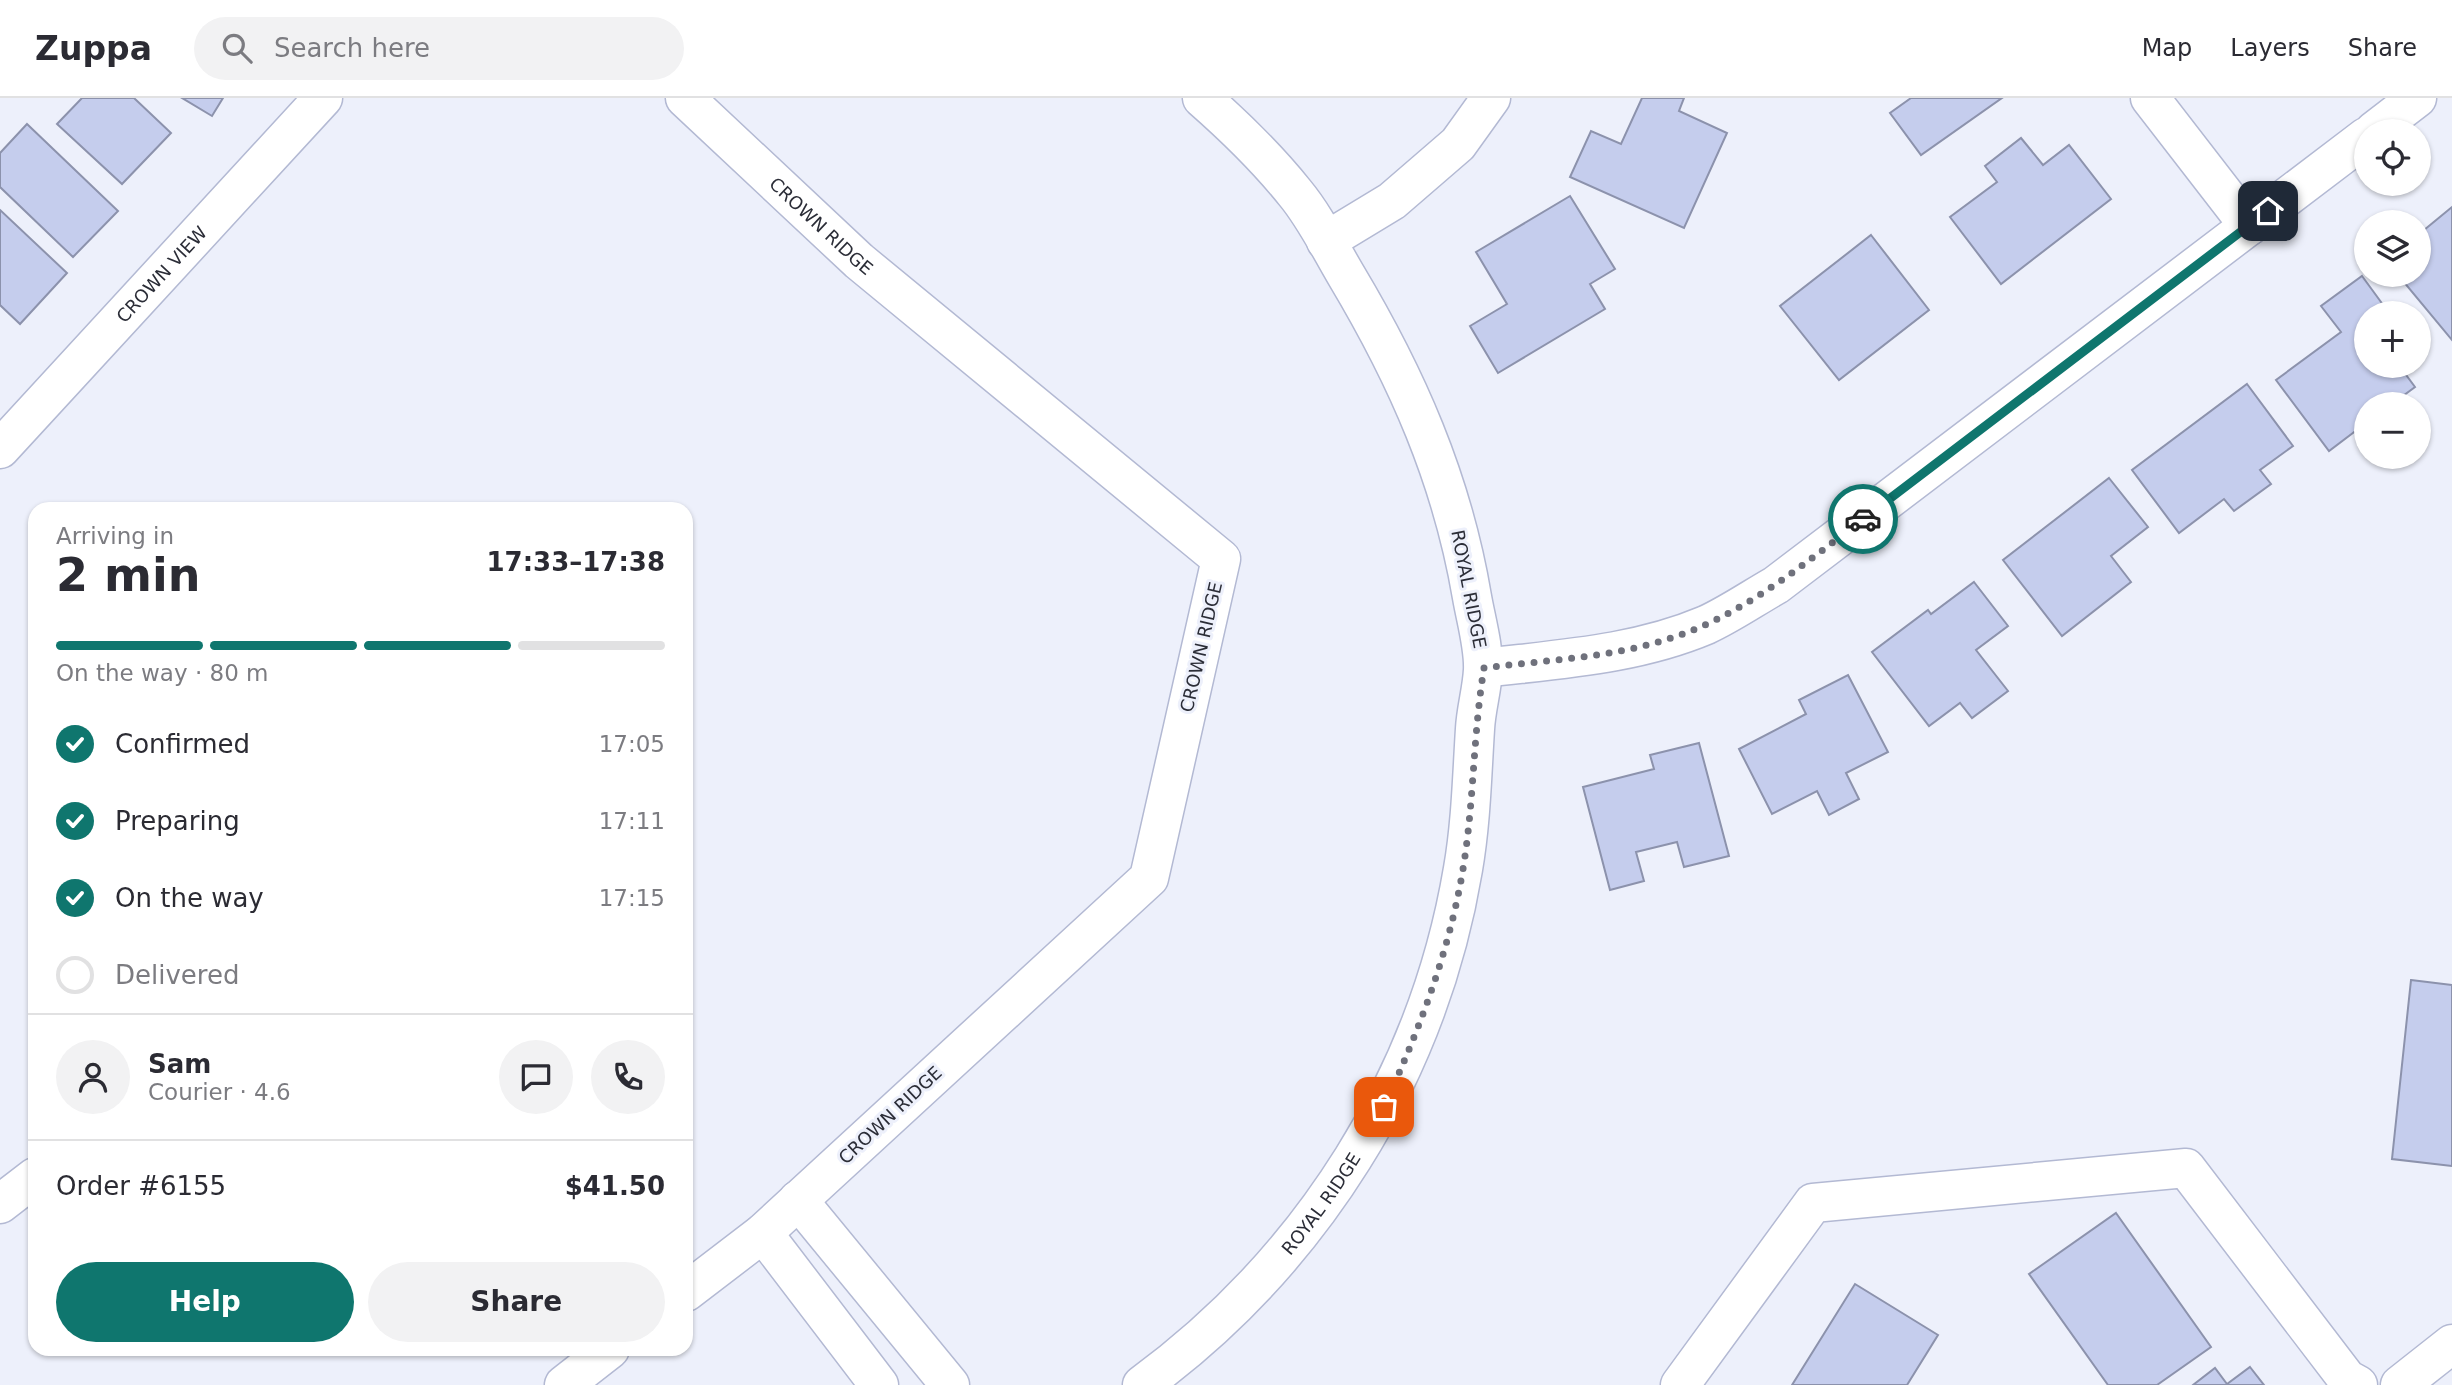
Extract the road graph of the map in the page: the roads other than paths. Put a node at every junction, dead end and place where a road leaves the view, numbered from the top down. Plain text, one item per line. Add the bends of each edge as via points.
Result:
1 (323, 98) edge
2 (685, 98) edge
3 (1202, 98) edge
4 (1491, 98) edge
5 (2150, 98) edge
6 (2417, 98) edge
7 (2390, 119) edge
8 (2354, 146) edge
9 (2249, 226) junction
10 (1326, 241) junction
11 (0, 449) edge
12 (1484, 668) junction
13 (28, 1182) edge
14 (798, 1200) junction
15 (0, 1204) edge
16 (763, 1233) junction
17 (693, 1287) edge
18 (2452, 1344) edge
19 (602, 1356) edge
20 (564, 1385) edge
21 (879, 1385) edge
22 (950, 1385) edge
23 (1142, 1385) edge
24 (1680, 1385) edge
25 (2358, 1385) edge
26 (2400, 1385) edge

1 - 11 street, CROWN VIEW
2 - 14 street, CROWN RIDGE via 859,261 1221,559 1149,878
3 - 10 street, ROYAL RIDGE via 1298,195
4 - 10 street via 1449,152 1391,201
5 - 9 street
6 - 7 street
8 - 9 street
9 - 12 street via 1765,591 1708,624 1630,650
10 - 12 street, ROYAL RIDGE via 1390,349 1441,468 1464,550
12 - 23 street, ROYAL RIDGE via 1463,871 1448,938 1418,1031 1384,1107 1342,1178 1293,1245 1237,1307
13 - 15 street
14 - 16 street, CROWN RIDGE
14 - 22 street
16 - 17 street, CROWN RIDGE
16 - 21 street
18 - 26 street
19 - 20 street
24 - 25 street via 1814,1203 2186,1168 2347,1379

